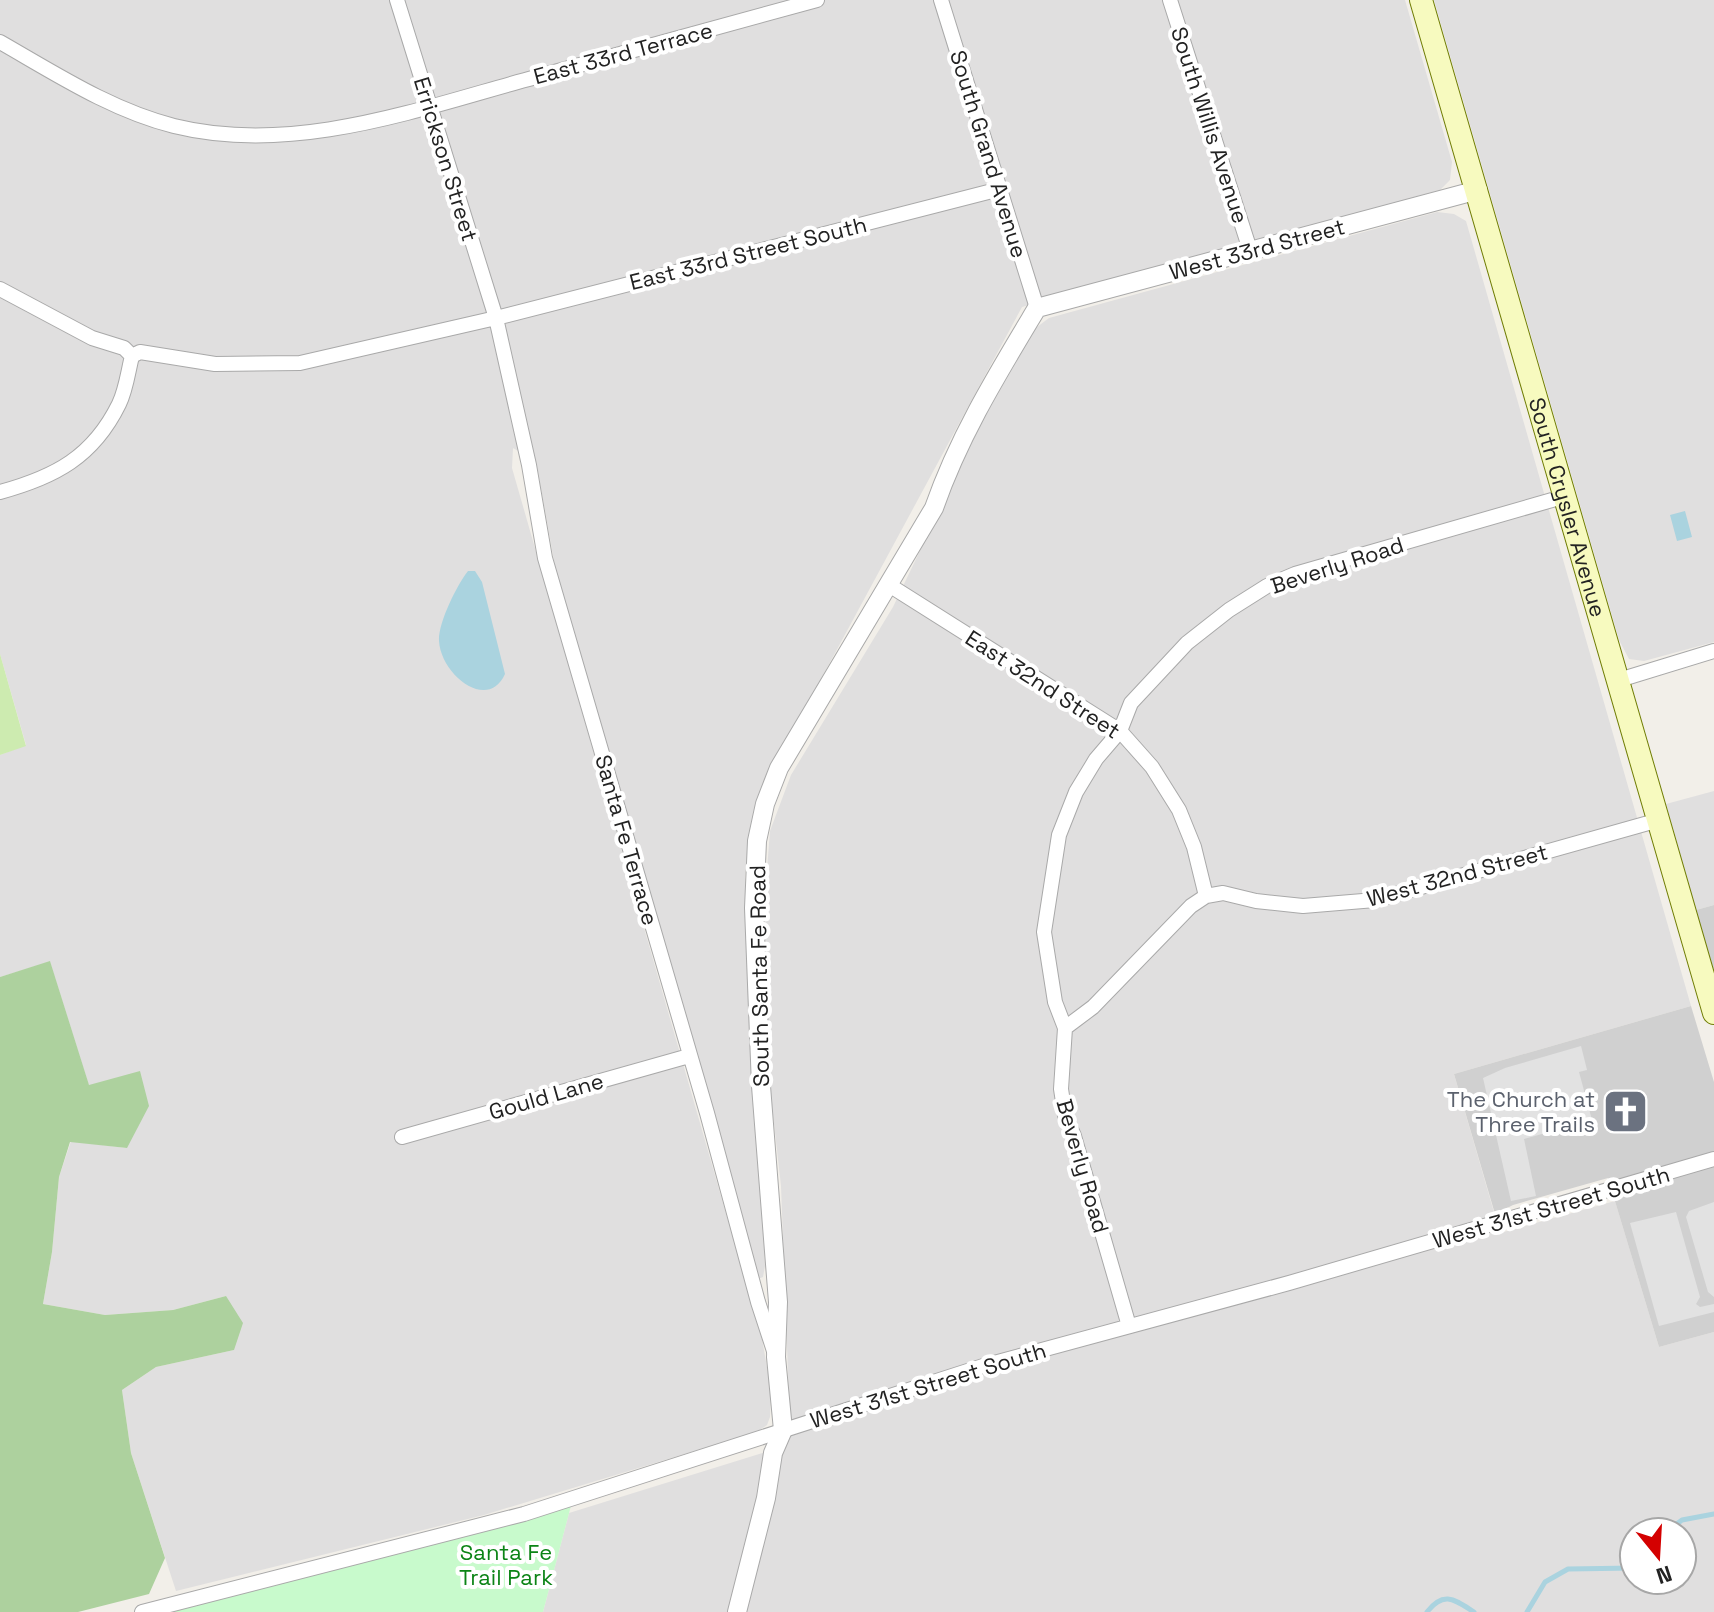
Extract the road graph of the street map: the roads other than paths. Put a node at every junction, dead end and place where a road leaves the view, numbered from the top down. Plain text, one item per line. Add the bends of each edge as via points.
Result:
1 (397, 0) edge
2 (817, 0) edge
3 (941, 0) edge
4 (1170, 0) edge
5 (1421, 0) edge
6 (0, 42) edge
7 (430, 106) junction
8 (1000, 189) junction
9 (1478, 190) junction
10 (1250, 250) junction
11 (0, 289) edge
12 (1037, 308) junction
13 (496, 318) junction
14 (132, 356) junction
15 (0, 492) edge
16 (1566, 496) junction
17 (889, 585) junction
18 (1714, 651) edge
19 (1619, 680) junction
20 (1120, 731) junction
21 (1659, 820) junction
22 (1206, 896) junction
23 (1714, 1013) edge
24 (1065, 1028) junction
25 (689, 1056) junction
26 (402, 1137) dead end
27 (1714, 1159) edge
28 (1129, 1326) junction
29 (776, 1357) junction
30 (783, 1430) junction
31 (142, 1612) edge
32 (737, 1612) edge

1 - 7 street, Errickson Street
2 - 7 street, East 33rd Terrace
3 - 8 street, South Grand Avenue
4 - 10 street, South Willis Avenue
5 - 9 main road, South Crysler Avenue
6 - 7 street, East 33rd Terrace via 102,100 175,126 251,136 328,131
7 - 13 street, Errickson Street
8 - 12 street, South Grand Avenue
8 - 13 street, East 33rd Street South
9 - 10 street, West 33rd Street
9 - 16 main road, South Crysler Avenue
10 - 12 street, West 33rd Street
11 - 14 street
12 - 17 street, South Santa Fe Road via 969,423 934,508
13 - 14 street, East 33rd Street South via 300,363 215,364 140,352
13 - 25 street, Santa Fe Terrace via 545,558
14 - 15 street via 121,402 101,435 73,463 39,482
16 - 19 main road, South Crysler Avenue
16 - 20 street, Beverly Road via 1267,586 1187,643 1131,703
17 - 20 street, East 32nd Street
17 - 29 street, South Santa Fe Road via 779,768 757,841 754,908 778,1302
18 - 19 street
19 - 21 main road, South Crysler Avenue
20 - 22 street, East 32nd Street via 1152,767 1179,810
20 - 24 street, Beverly Road via 1076,792 1059,835 1044,932 1055,1002
21 - 22 street, West 32nd Street via 1375,900 1303,906 1223,893
21 - 23 main road, South Crysler Avenue
22 - 24 street
24 - 28 street, Beverly Road via 1065,1115
25 - 26 street, Gould Lane
25 - 29 street, Santa Fe Terrace
27 - 28 street, West 31st Street South
28 - 30 street, West 31st Street South
29 - 30 street, South Santa Fe Road
30 - 31 street, West 31st Street South via 524,1514
30 - 32 street, South Santa Fe Road via 773,1453

